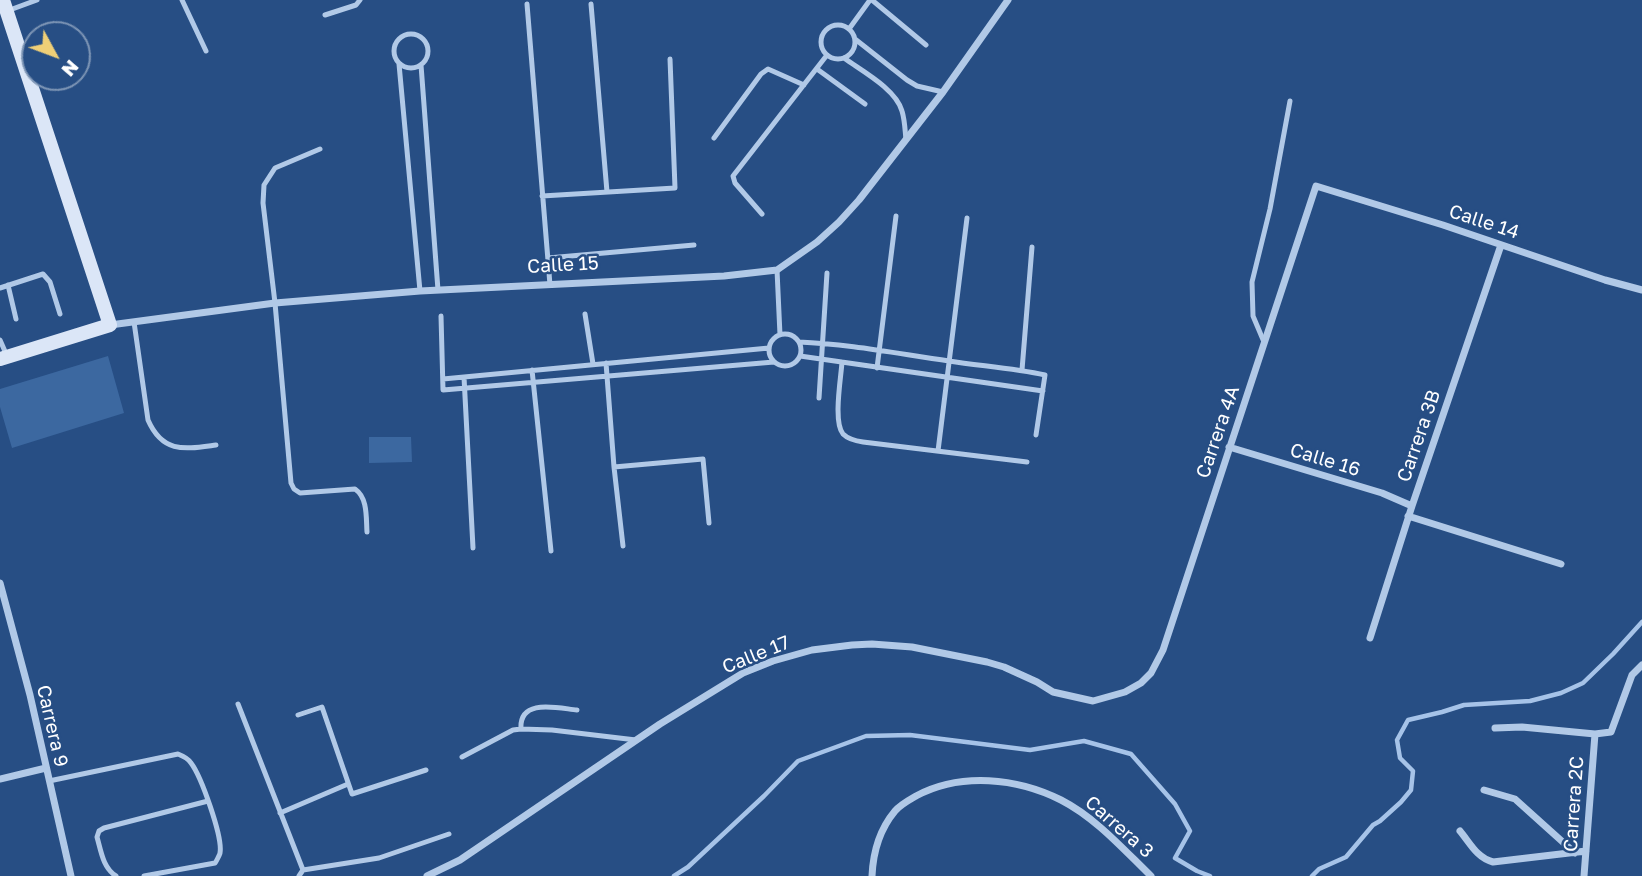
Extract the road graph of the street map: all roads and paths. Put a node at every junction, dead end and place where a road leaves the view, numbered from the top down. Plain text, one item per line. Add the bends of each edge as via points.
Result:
1 (37, 0) edge
2 (182, 0) edge
3 (360, 0) edge
4 (871, 0) edge
5 (1008, 0) edge
6 (527, 4) dead end
7 (591, 4) dead end
8 (5, 6) edge
9 (325, 15) dead end
10 (849, 29) junction
11 (855, 39) junction
12 (926, 45) dead end
13 (206, 51) dead end
14 (827, 55) junction
15 (844, 58) junction
16 (670, 59) dead end
17 (399, 64) junction
18 (421, 65) junction
19 (817, 69) junction
20 (804, 85) junction
21 (943, 92) junction
22 (1290, 101) dead end
23 (865, 104) dead end
24 (715, 138) dead end
25 (905, 140) junction
26 (320, 149) dead end
27 (1316, 186) joint
28 (607, 192) junction
29 (542, 195) junction
30 (762, 214) dead end
31 (896, 216) dead end
32 (967, 218) dead end
33 (694, 245) dead end
34 (1501, 245) junction
35 (1032, 247) dead end
36 (548, 258) junction
37 (777, 270) junction
38 (827, 273) dead end
39 (8, 285) junction
40 (550, 285) junction
41 (0, 288) edge
42 (438, 290) junction
43 (1642, 290) edge
44 (421, 291) junction
45 (275, 303) junction
46 (60, 314) dead end
47 (584, 314) dead end
48 (441, 316) dead end
49 (16, 319) dead end
50 (134, 322) junction
51 (110, 325) junction
52 (780, 335) junction
53 (0, 340) edge
54 (799, 342) junction
55 (1264, 342) junction
56 (822, 343) junction
57 (769, 348) junction
58 (879, 350) junction
59 (800, 356) junction
60 (3, 357) edge
61 (823, 360) junction
62 (949, 361) junction
63 (774, 362) junction
64 (842, 362) junction
65 (606, 363) junction
66 (593, 364) junction
67 (877, 368) junction
68 (531, 370) junction
69 (1022, 370) junction
70 (607, 376) junction
71 (464, 377) junction
72 (947, 377) junction
73 (443, 379) junction
74 (532, 383) junction
75 (464, 388) junction
76 (1043, 391) junction
77 (819, 398) dead end
78 (1036, 435) dead end
79 (216, 445) dead end
80 (1229, 447) junction
81 (938, 451) junction
82 (1027, 462) dead end
83 (614, 467) junction
84 (1412, 506) junction
85 (1408, 516) junction
86 (709, 523) dead end
87 (367, 532) dead end
88 (623, 546) dead end
89 (473, 548) dead end
90 (551, 551) dead end
91 (1561, 564) dead end
92 (0, 583) edge
93 (1370, 638) dead end
94 (1642, 665) edge
95 (1141, 683) joint
96 (238, 704) dead end
97 (576, 710) dead end
98 (298, 715) dead end
99 (1495, 728) dead end
100 (521, 729) junction
101 (1595, 734) junction
102 (636, 740) junction
103 (462, 757) dead end
104 (46, 768) junction
105 (426, 770) dead end
106 (0, 779) edge
107 (49, 781) junction
108 (348, 784) junction
109 (1484, 790) dead end
110 (208, 801) junction
111 (280, 813) junction
112 (1460, 831) dead end
113 (449, 834) dead end
114 (1586, 851) junction
115 (1575, 853) junction
116 (303, 870) junction
117 (71, 876) edge
118 (116, 876) edge
119 (144, 876) edge
120 (299, 876) edge
121 (427, 876) edge
122 (872, 876) edge
123 (1151, 876) edge
124 (1584, 876) edge

1 - 8 lane
2 - 13 lane
3 - 9 lane
4 - 10 lane
4 - 12 lane
5 - 21 street, Calle 15
6 - 29 lane
7 - 28 lane
8 - 51 main road
10 - 11 lane
10 - 14 lane via 832,26 823,34 821,45
11 - 15 lane via 853,51
11 - 21 lane via 907,80
14 - 15 lane
14 - 19 lane
15 - 25 lane via 896,98
16 - 28 lane via 675,188
17 - 18 lane via 406,68
17 - 18 lane via 393,48 404,35 412,34 426,43 428,51
17 - 44 lane
18 - 42 lane
19 - 20 lane
19 - 23 lane
20 - 24 lane via 768,69
20 - 30 lane via 733,176
21 - 25 street, Calle 15
22 - 55 lane via 1252,282 1253,316
25 - 37 street, Calle 15 via 839,222
26 - 45 lane via 275,168 264,184
27 - 34 street, Calle 14
27 - 55 street, Carrera 4A
28 - 29 lane
29 - 36 lane
31 - 58 lane
32 - 62 lane
33 - 36 lane
34 - 43 street, Calle 14
34 - 84 street, Carrera 3B
35 - 69 lane
36 - 40 lane
37 - 40 street, Calle 15
37 - 52 lane
38 - 56 lane
39 - 41 lane
39 - 46 lane via 43,274
39 - 49 lane
40 - 42 street, Calle 15
42 - 44 street, Calle 15
44 - 45 street, Calle 15
45 - 50 street, Calle 15
45 - 87 lane via 291,483 300,493 355,489 363,499
47 - 66 lane
48 - 73 lane
50 - 51 street, Calle 15
50 - 79 lane via 153,433 182,449
51 - 60 main road, Calle 15
52 - 54 lane
52 - 57 lane
53 - 60 lane
54 - 56 lane
54 - 59 lane
55 - 80 street, Carrera 4A
56 - 58 lane
56 - 61 lane
57 - 63 lane
57 - 65 lane
58 - 62 lane
58 - 67 lane
59 - 61 lane
59 - 63 lane via 788,366
61 - 64 lane
61 - 77 lane
62 - 69 lane
62 - 72 lane
63 - 70 lane
64 - 67 lane
64 - 81 lane via 838,422 845,436
65 - 66 lane
65 - 70 lane
66 - 68 lane
67 - 72 lane
68 - 71 lane
68 - 74 lane
69 - 76 lane via 1045,375
70 - 74 lane
70 - 83 lane
71 - 73 lane
71 - 75 lane
72 - 76 lane
72 - 81 lane
73 - 75 lane via 443,390
74 - 75 lane
74 - 90 lane
75 - 89 lane
76 - 78 lane
80 - 84 street, Calle 16
80 - 95 street, Carrera 4A via 1163,650
81 - 82 lane
83 - 86 lane via 703,459
83 - 88 lane
84 - 85 street, Carrera 3B
85 - 91 street
85 - 93 street, Carrera 3B
92 - 104 street, Carrera 9
94 - 101 street via 1632,675 1611,732
95 - 102 street, Calle 17 via 1093,701 1053,692 987,662 912,647 852,645 812,650 743,673
96 - 111 lane
97 - 100 lane via 532,708 520,720
98 - 108 lane via 321,707
99 - 101 street
100 - 102 lane
100 - 103 lane
101 - 114 street, Carrera 2C
102 - 121 street, Calle 17 via 460,860
104 - 106 street
104 - 107 street, Carrera 9
105 - 108 lane via 352,794
107 - 110 lane via 178,754 192,763
107 - 117 street, Carrera 9
108 - 111 lane
109 - 115 street via 1515,800
110 - 118 lane via 99,831 107,867
110 - 119 lane via 219,837 215,863
111 - 116 lane
112 - 115 street via 1479,855 1493,862
113 - 116 lane via 379,858
114 - 115 street
114 - 124 street, Carrera 2C
116 - 120 lane
122 - 123 street, Carrera 3 via 878,842 896,809 933,789 974,780 1015,785 1059,799 1097,825

